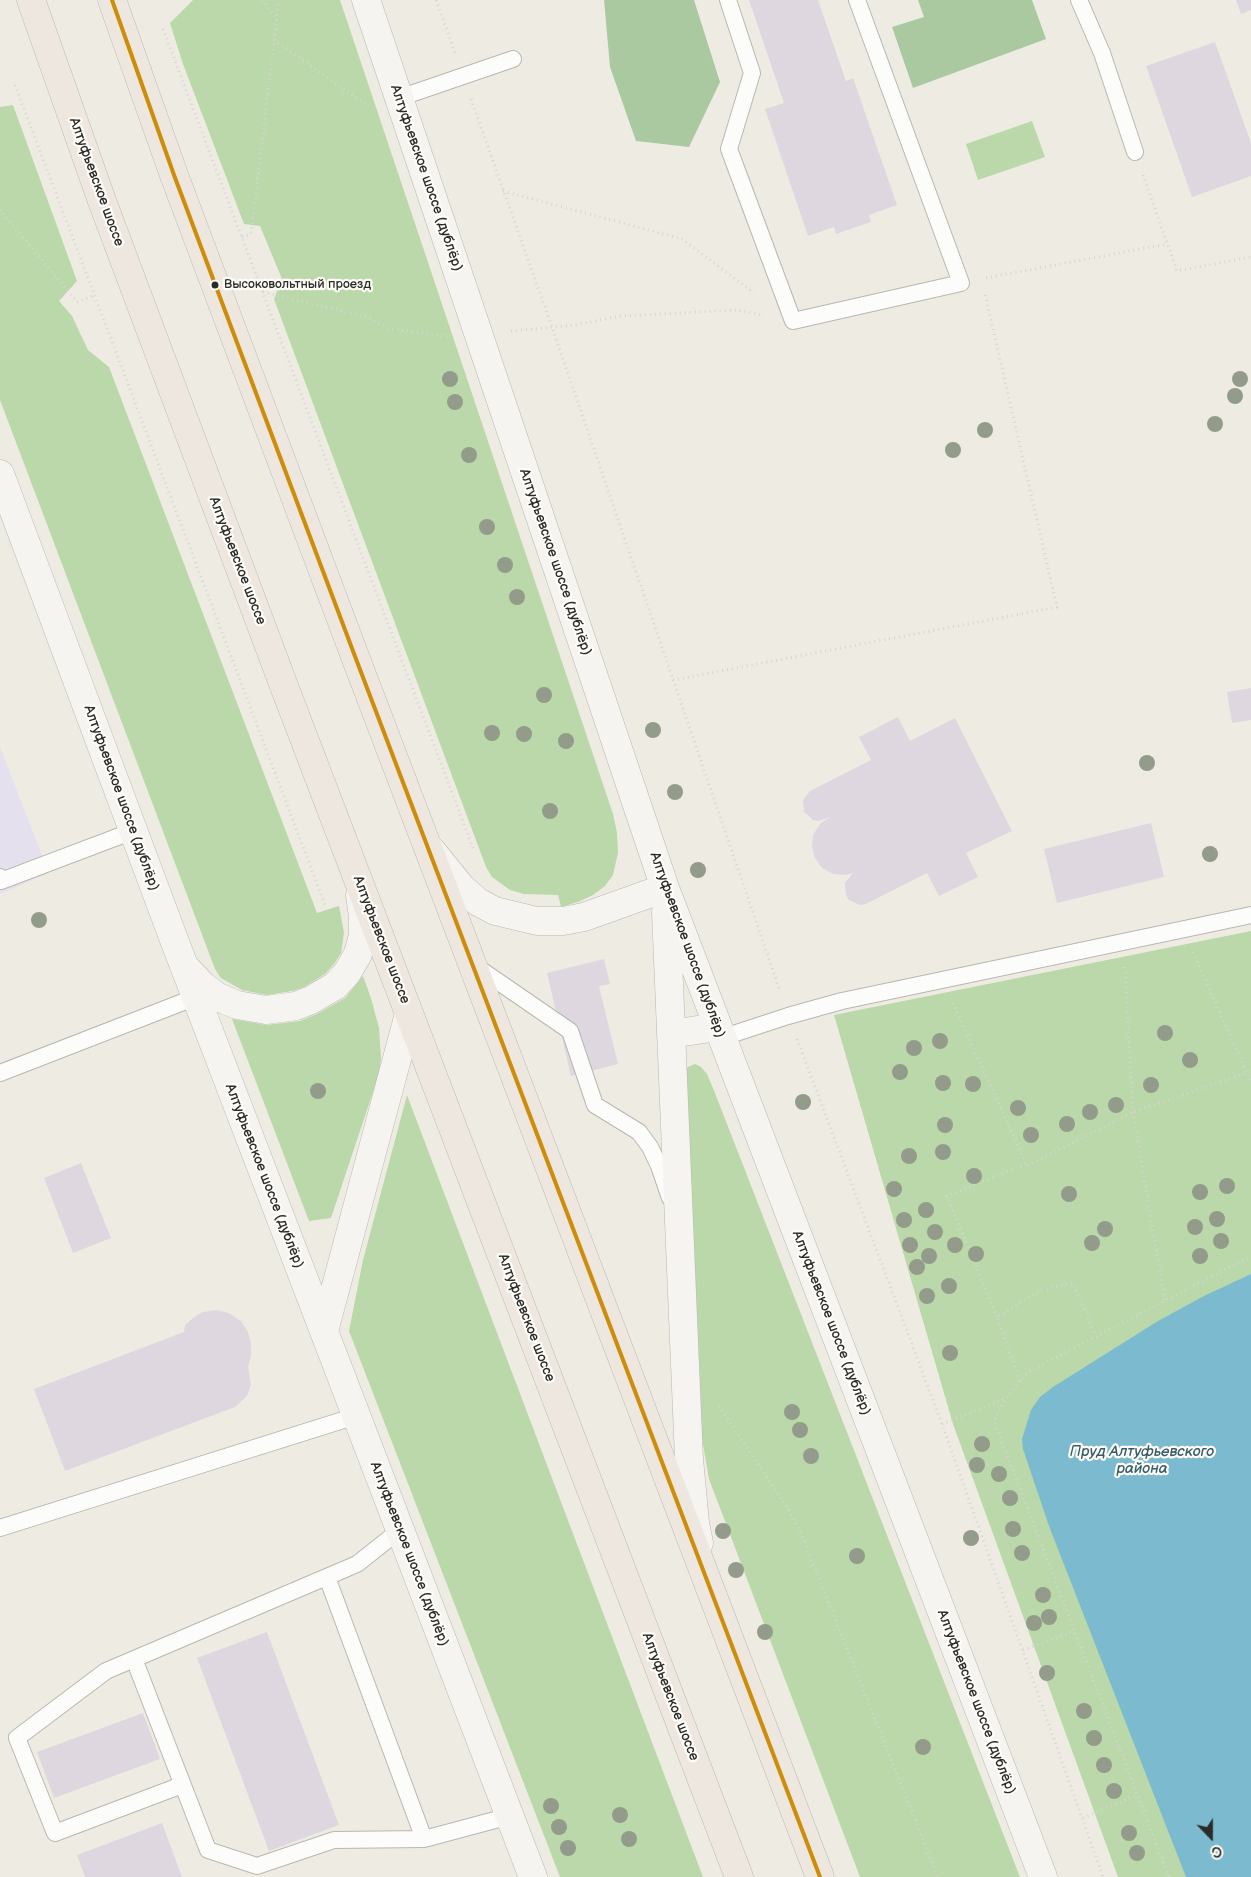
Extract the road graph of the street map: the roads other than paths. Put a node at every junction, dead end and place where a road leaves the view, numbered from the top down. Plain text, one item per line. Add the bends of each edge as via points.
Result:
1 (31, 0) edge
2 (112, 0) edge
3 (366, 0) edge
4 (728, 0) edge
5 (857, 0) edge
6 (1079, 0) edge
7 (514, 59) dead end
8 (399, 98) junction
9 (1135, 152) road end
10 (0, 474) edge
11 (133, 831) junction
12 (425, 840) junction
13 (353, 866) junction
14 (0, 880) edge
15 (665, 888) junction
16 (1251, 914) edge
17 (181, 960) junction
18 (472, 963) junction
19 (196, 996) junction
20 (410, 1014) junction
21 (719, 1033) junction
22 (671, 1034) junction
23 (0, 1073) edge
24 (679, 1226) junction
25 (324, 1331) junction
26 (356, 1416) junction
27 (0, 1528) edge
28 (400, 1530) junction
29 (327, 1577) junction
30 (707, 1579) junction
31 (134, 1659) junction
32 (182, 1784) junction
33 (510, 1816) junction
34 (424, 1839) junction
35 (533, 1877) edge
36 (739, 1877) edge
37 (820, 1877) edge
38 (1043, 1877) edge

1 - 13 main road, Алтуфьевское шоссе via 152,336
2 - 12 main road via 226,316
3 - 8 street, Алтуфьевское шоссе (дублёр)
4 - 5 lane via 752,73 729,149 793,321 960,283
6 - 9 lane via 1102,53
7 - 8 lane
8 - 15 street, Алтуфьевское шоссе (дублёр)
10 - 11 street, Алтуфьевское шоссе (дублёр)
11 - 14 lane
11 - 17 street, Алтуфьевское шоссе (дублёр)
12 - 15 street via 436,858 478,902 516,917 563,921 606,910
12 - 18 main road
13 - 17 street via 363,916 358,954 335,986 311,1000 296,1006 266,1010 237,1005 202,985
13 - 20 main road, Алтуфьевское шоссе
15 - 21 street, Алтуфьевское шоссе (дублёр)
15 - 22 street
16 - 21 lane via 842,1001
17 - 19 street, Алтуфьевское шоссе (дублёр)
18 - 24 lane via 570,1031 595,1105 640,1132 660,1166
18 - 30 main road
19 - 23 lane
19 - 25 street, Алтуфьевское шоссе (дублёр)
20 - 25 street
20 - 36 main road, Алтуфьевское шоссе
21 - 22 street
21 - 38 street, Алтуфьевское шоссе (дублёр)
22 - 24 street
24 - 30 street via 689,1459 695,1523
25 - 26 street, Алтуфьевское шоссе (дублёр)
26 - 27 lane
26 - 28 street, Алтуфьевское шоссе (дублёр)
28 - 29 lane via 357,1564
28 - 33 street, Алтуфьевское шоссе (дублёр)
29 - 31 lane
29 - 34 lane
30 - 37 main road
31 - 32 lane
31 - 32 lane via 106,1671 17,1738 55,1834
32 - 34 lane via 208,1850 258,1866 334,1840
33 - 34 lane
33 - 35 street, Алтуфьевское шоссе (дублёр)

